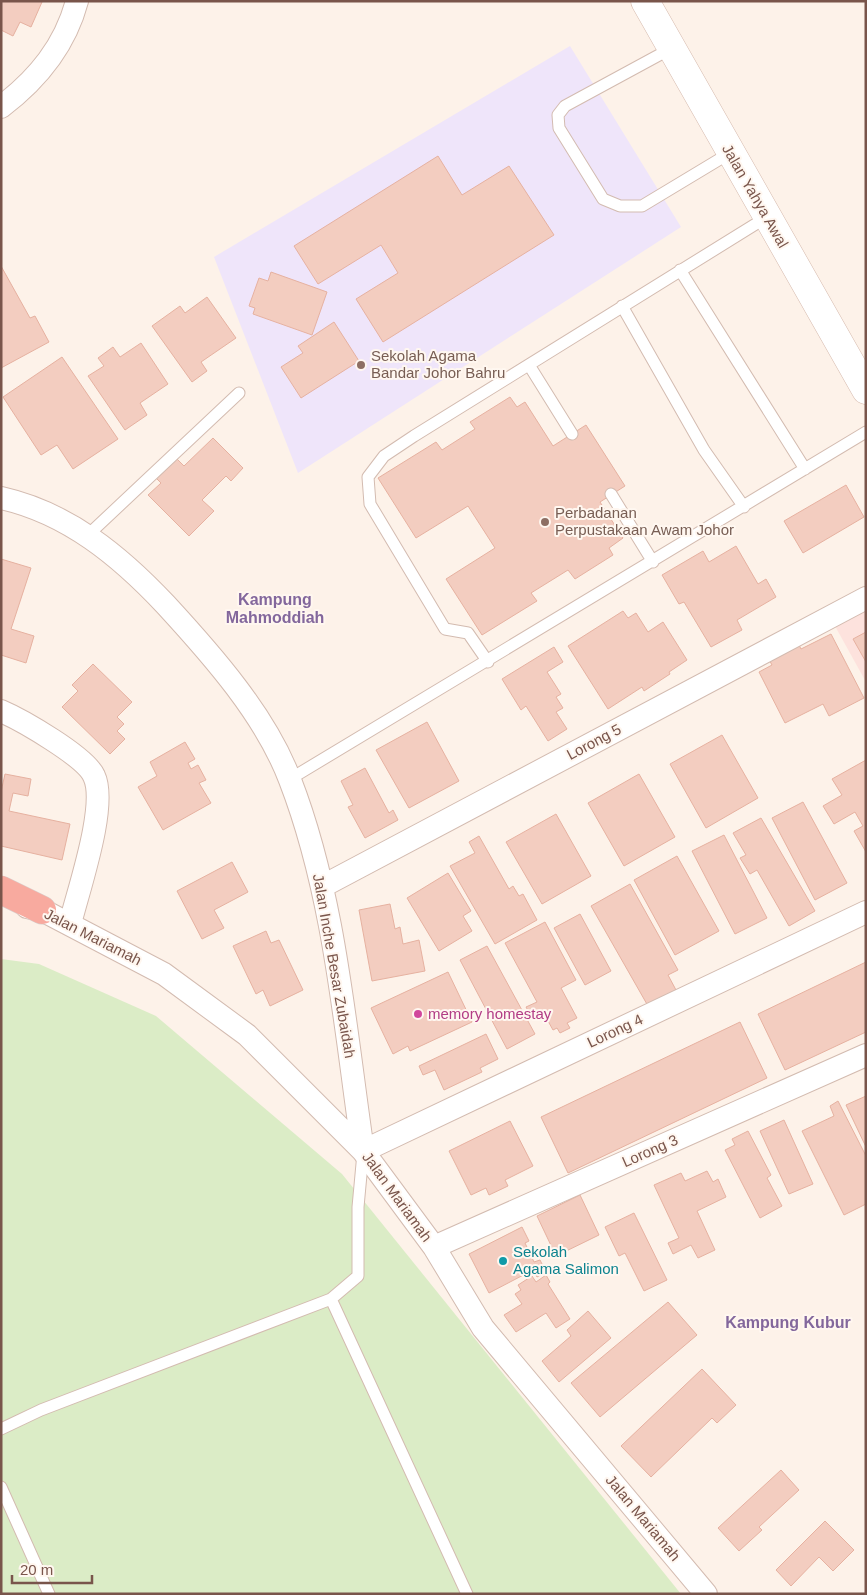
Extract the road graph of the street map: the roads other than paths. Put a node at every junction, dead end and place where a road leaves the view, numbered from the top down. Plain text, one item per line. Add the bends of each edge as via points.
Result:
1 (77, 1) edge
2 (645, 1) edge
3 (672, 48) junction
4 (1, 107) edge
5 (730, 153) junction
6 (767, 217) junction
7 (680, 270) junction
8 (622, 306) junction
9 (528, 365) junction
10 (866, 390) edge
11 (239, 393) dead end
12 (866, 432) edge
13 (572, 434) dead end
14 (805, 469) junction
15 (611, 494) dead end
16 (1, 498) edge
17 (744, 507) junction
18 (88, 535) junction
19 (653, 562) junction
20 (866, 598) edge
21 (488, 662) junction
22 (1, 711) edge
23 (290, 779) junction
24 (323, 886) junction
25 (1, 890) edge
26 (1, 903) edge
27 (42, 910) junction
28 (1, 912) edge
29 (866, 912) edge
30 (70, 924) junction
31 (866, 1055) edge
32 (364, 1151) junction
33 (434, 1247) junction
34 (331, 1299) junction
35 (1, 1429) edge
36 (1, 1487) edge
37 (49, 1594) edge
38 (466, 1594) edge
39 (706, 1594) edge

1 - 4 street via 62,42 27,88
2 - 3 main road, Jalan Yahya Awal
3 - 5 main road, Jalan Yahya Awal
3 - 5 lane via 565,106 558,115 559,128 603,199 620,206 642,206
5 - 6 main road, Jalan Yahya Awal
6 - 7 lane
6 - 10 main road, Jalan Yahya Awal
7 - 8 lane
7 - 14 lane
8 - 9 lane
8 - 17 lane via 704,450
9 - 13 lane
9 - 21 lane via 384,456 368,477 370,504 445,629 468,633
11 - 18 lane
12 - 14 lane
14 - 17 lane
15 - 19 lane
16 - 18 street, Jalan Inche Besar Zubaidah via 48,514
17 - 19 lane
18 - 23 street, Jalan Inche Besar Zubaidah via 133,570 189,630 260,722
19 - 21 lane
20 - 24 street, Lorong 5
21 - 23 lane
22 - 30 street via 34,728 88,766 94,775 99,791 96,818
23 - 24 street, Jalan Inche Besar Zubaidah
24 - 32 street, Jalan Inche Besar Zubaidah
25 - 27 highway
26 - 27 street, Jalan Mariamah
27 - 28 highway
27 - 30 street, Jalan Mariamah
29 - 32 street, Lorong 4
30 - 32 street, Jalan Mariamah via 164,974 247,1035
31 - 33 street, Lorong 3
32 - 33 street, Jalan Mariamah
32 - 34 lane via 358,1207 358,1276
33 - 39 street, Jalan Mariamah via 483,1328
34 - 35 lane via 40,1410
34 - 38 lane
36 - 37 lane

